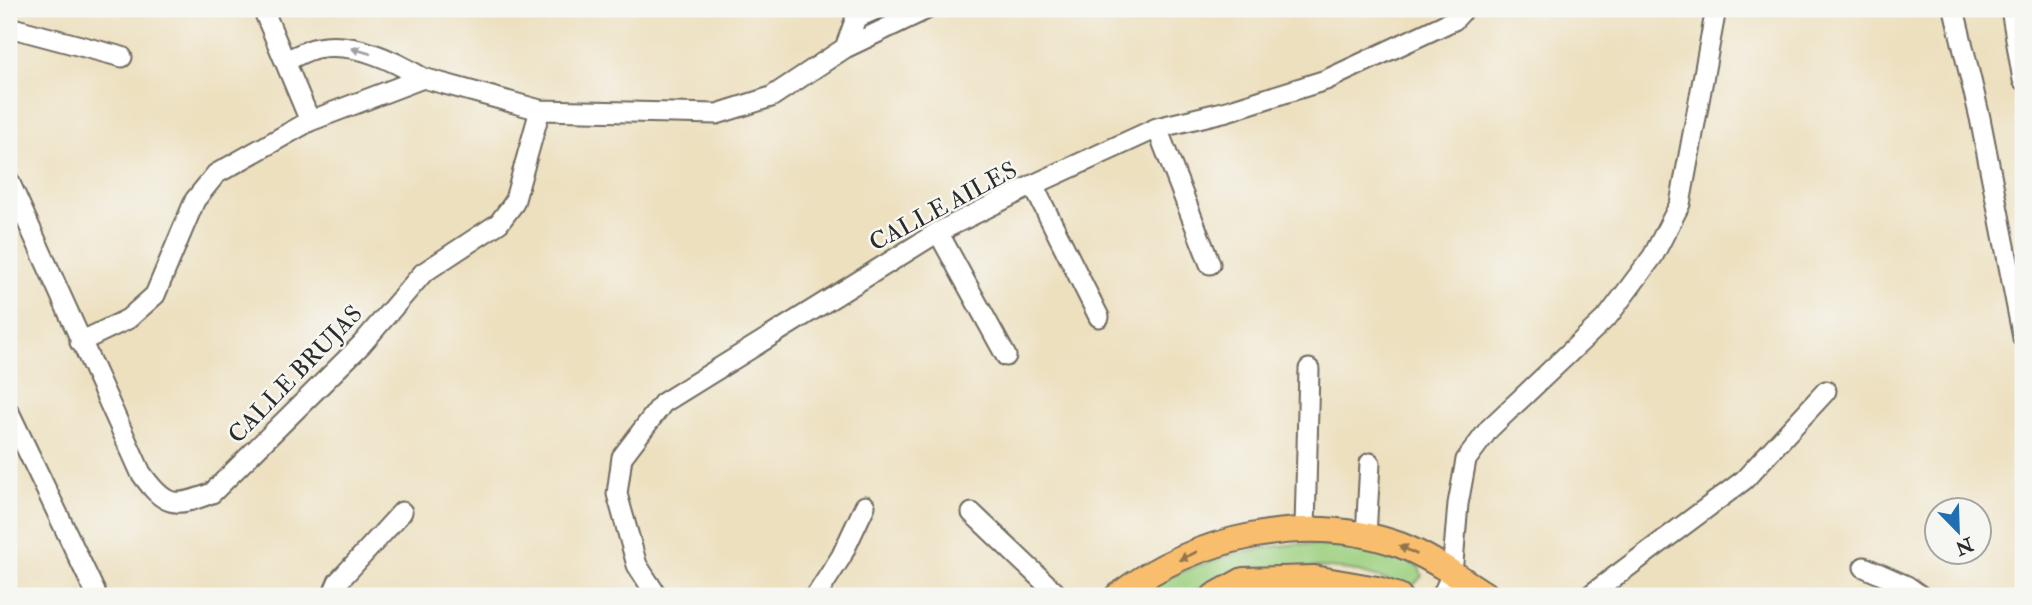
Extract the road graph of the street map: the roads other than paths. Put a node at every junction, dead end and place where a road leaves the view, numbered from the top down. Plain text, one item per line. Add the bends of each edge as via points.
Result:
1 (263, 9) edge
2 (876, 9) edge
3 (927, 9) edge
4 (1464, 9) edge
5 (1716, 9) edge
6 (1954, 9) edge
7 (2011, 9) edge
8 (855, 13) edge
9 (889, 16) edge
10 (9, 27) edge
11 (845, 48) junction
12 (122, 57) dead end
13 (286, 61) junction
14 (423, 78) junction
15 (2023, 80) edge
16 (541, 110) junction
17 (310, 121) junction
18 (1157, 128) junction
19 (9, 181) edge
20 (1034, 185) junction
21 (939, 232) junction
22 (1210, 264) dead end
23 (1099, 317) dead end
24 (2023, 334) edge
25 (80, 342) junction
26 (1006, 356) dead end
27 (1309, 369) dead end
28 (1826, 391) dead end
29 (9, 412) edge
30 (1370, 463) dead end
31 (865, 506) dead end
32 (402, 512) dead end
33 (972, 513) dead end
34 (1305, 528) junction
35 (1366, 536) junction
36 (1864, 567) dead end
37 (1447, 585) edge
38 (97, 596) edge
39 (332, 596) edge
40 (657, 596) edge
41 (816, 596) edge
42 (1059, 596) edge
43 (1117, 596) edge
44 (1214, 596) edge
45 (1399, 596) edge
46 (1488, 596) edge
47 (1589, 596) edge
48 (1921, 596) edge

1 - 13 street
2 - 8 street
3 - 9 street
4 - 18 street, CALLE AILES via 1454,20 1326,80
5 - 37 street via 1680,204 1653,256 1609,315 1489,429 1466,460
6 - 24 street
7 - 15 street
8 - 11 street
9 - 11 street
10 - 12 street
11 - 16 street via 771,97 717,114
14 -> 13 street via 394,61 348,48 317,48
13 - 17 street
14 - 16 street
14 - 17 street
16 - 25 street, CALLE BRUJAS via 514,203 499,223 424,273 360,345 212,493 184,504 156,494 141,473
17 - 25 street via 216,174 195,200 155,295 128,319
18 - 20 street, CALLE AILES
18 - 22 street
19 - 25 street, CALLE BRUJAS
20 - 21 street, CALLE AILES
20 - 23 street
21 - 26 street
21 - 40 street, CALLE AILES via 663,403 622,457 617,494 637,565
27 - 34 street
28 - 47 street via 1744,480
29 - 38 street
30 - 35 street
31 - 41 street
32 - 39 street via 338,582
33 - 42 street
34 - 35 main road
34 -> 43 main road via 1209,546 1141,578
37 -> 35 main road via 1402,546
36 - 48 street
37 - 46 main road
44 - 45 main road via 1243,580 1314,578

